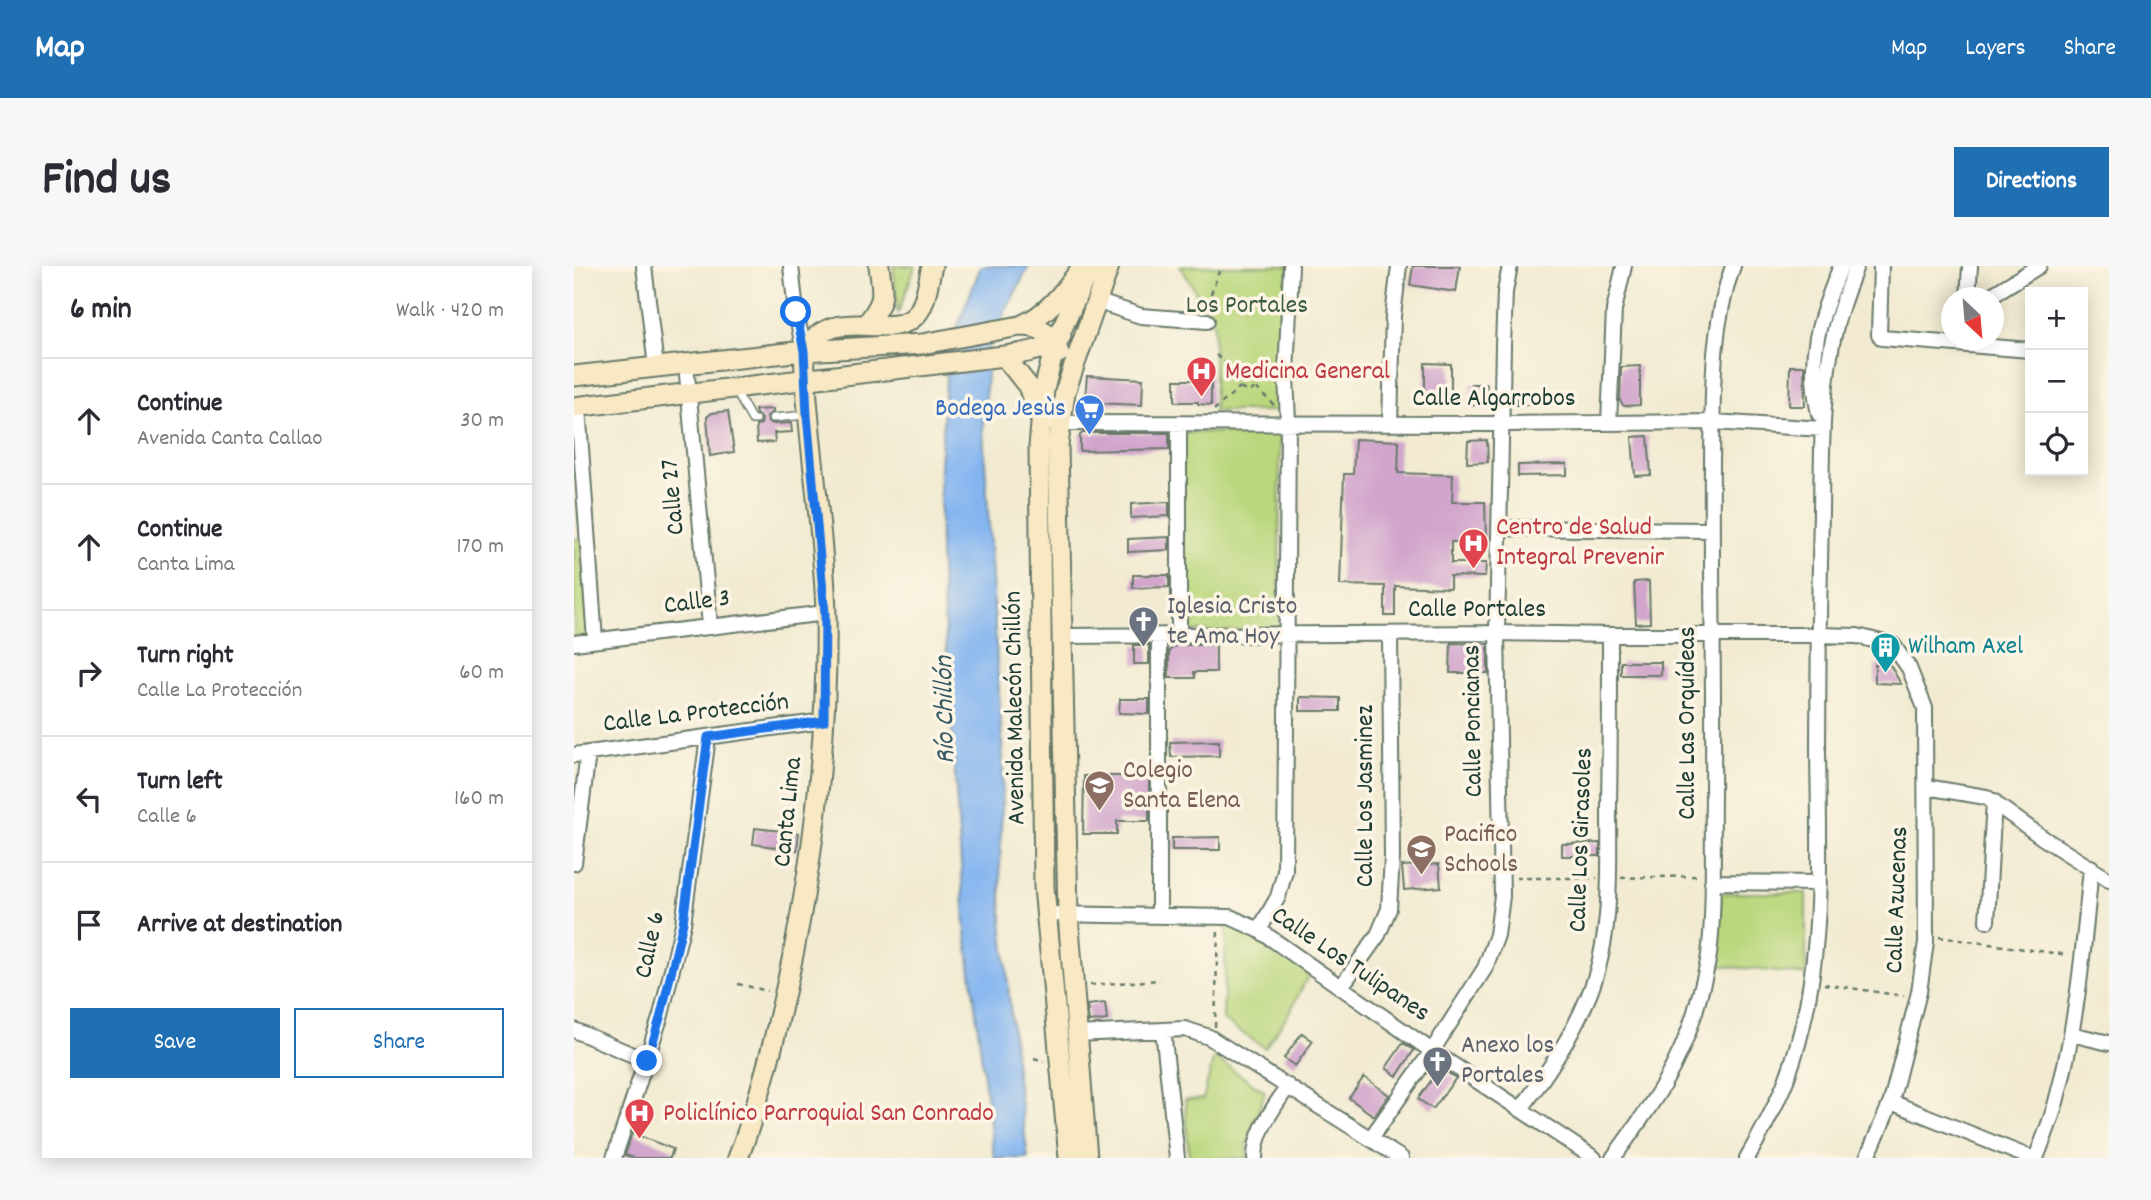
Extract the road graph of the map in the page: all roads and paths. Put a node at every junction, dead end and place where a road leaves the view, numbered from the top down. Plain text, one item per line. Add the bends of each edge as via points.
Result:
1 (644, 266) edge
2 (791, 266) edge
3 (879, 266) edge
4 (932, 266) edge
5 (1083, 266) edge
6 (1221, 266) edge
7 (1292, 266) edge
8 (1399, 266) edge
9 (1510, 266) edge
10 (1623, 266) edge
11 (1733, 266) edge
12 (1840, 266) edge
13 (1856, 266) edge
14 (1881, 266) edge
15 (1970, 266) edge
16 (2039, 266) edge
17 (1101, 270) edge
18 (1969, 287) edge
19 (2004, 288) edge
20 (1211, 294) dead end
21 (1096, 301) junction
22 (1207, 321) dead end
23 (867, 324) junction
24 (1012, 328) junction
25 (1941, 341) edge
26 (1056, 342) junction
27 (2004, 347) edge
28 (2025, 349) edge
29 (804, 351) junction
30 (1216, 355) dead end
31 (1004, 356) junction
32 (1280, 356) dead end
33 (686, 364) junction
34 (656, 367) junction
35 (1240, 375) junction
36 (1256, 375) junction
37 (574, 376) edge
38 (805, 379) junction
39 (1240, 387) junction
40 (1256, 388) junction
41 (735, 389) junction
42 (1065, 392) junction
43 (689, 395) junction
44 (576, 407) edge
45 (1214, 410) dead end
46 (1278, 410) dead end
47 (807, 415) junction
48 (774, 418) dead end
49 (756, 420) dead end
50 (1713, 422) junction
51 (1040, 423) junction
52 (1061, 423) junction
53 (1180, 423) junction
54 (1609, 423) junction
55 (1289, 424) junction
56 (1390, 424) junction
57 (1501, 424) junction
58 (1822, 429) junction
59 (1499, 528) junction
60 (1712, 530) junction
61 (581, 531) edge
62 (825, 613) junction
63 (710, 626) junction
64 (1497, 633) junction
65 (1390, 634) junction
66 (1179, 635) junction
67 (1286, 635) junction
68 (1610, 635) junction
69 (1818, 635) junction
70 (1061, 636) junction
71 (1159, 636) junction
72 (1714, 636) junction
73 (595, 640) junction
74 (574, 643) edge
75 (1893, 645) joint
76 (824, 721) junction
77 (708, 737) junction
78 (581, 754) edge
79 (1926, 788) junction
80 (1994, 801) junction
81 (574, 863) edge
82 (2091, 867) junction
83 (1502, 878) junction
84 (1609, 878) junction
85 (1712, 879) junction
86 (2109, 880) edge
87 (1819, 883) junction
88 (1046, 914) junction
89 (1068, 914) junction
90 (1159, 916) junction
91 (1230, 917) junction
92 (1987, 921) dead end
93 (1259, 930) junction
94 (1926, 935) junction
95 (2082, 957) junction
96 (1160, 980) dead end
97 (1810, 982) junction
98 (738, 984) dead end
99 (1073, 987) junction
100 (1341, 987) junction
101 (784, 996) junction
102 (1917, 998) junction
103 (574, 1030) edge
104 (1163, 1030) junction
105 (1076, 1034) junction
106 (2071, 1034) junction
107 (1215, 1041) junction
108 (2109, 1043) edge
109 (1432, 1051) junction
110 (1034, 1058) dead end
111 (647, 1061) junction
112 (1046, 1062) dead end
113 (1289, 1086) junction
114 (1891, 1102) junction
115 (1521, 1109) junction
116 (1371, 1138) junction
117 (614, 1158) edge
118 (738, 1158) edge
119 (1069, 1158) edge
120 (1087, 1158) edge
121 (1177, 1158) edge
122 (1255, 1158) edge
123 (1401, 1158) edge
124 (1594, 1158) edge
125 (1613, 1158) edge
126 (1747, 1158) edge
127 (1867, 1158) edge
128 (2034, 1158) edge

1 - 34 street
2 - 29 street
3 - 23 main road via 883,296
4 - 23 main road via 914,318
5 - 24 main road via 1052,306 1035,320
6 - 20 path
7 - 55 street via 1286,374
8 - 56 street
9 - 57 street, Calle Poncianas via 1505,292
10 - 54 street via 1614,310
11 - 50 street, Calle Las Orquídeas via 1715,347
12 - 58 street via 1824,307 1812,359
13 - 58 street via 1830,353
14 - 25 street via 1882,338
15 - 18 street
16 - 19 street
17 - 21 main road, Avenida Malecón Chillón
17 - 26 main road
21 - 22 street via 1141,316
21 - 42 main road, Avenida Malecón Chillón
23 - 29 main road via 821,332
24 - 26 main road via 1034,326 1047,331
24 - 29 main road via 926,344
26 - 31 main road
26 - 42 main road
26 - 51 main road, Avenida Malecón Chillón
27 - 28 street
29 - 33 main road
29 - 38 main road, Canta Lima
30 - 35 path
31 - 38 main road
31 - 51 main road via 1028,386
32 - 36 path
33 - 34 main road
33 - 43 street, Calle 27
34 - 37 main road
35 - 36 path via 1248,371
35 - 39 path
36 - 40 path
38 - 41 main road
38 - 47 main road, Canta Lima
39 - 40 path via 1246,391
39 - 45 path
40 - 46 path
41 - 43 main road
41 - 49 lane
42 - 52 main road, Avenida Malecón Chillón
43 - 44 main road
43 - 63 street, Calle 27
44 - 61 street
47 - 48 lane
47 - 62 main road, Canta Lima
50 - 54 street, Calle Algarrobos
50 - 58 street, Calle Algarrobos
50 - 60 street, Calle Las Orquídeas
51 - 52 street, Calle Algarrobos
51 - 88 main road, Avenida Malecón Chillón
52 - 53 street, Calle Algarrobos
52 - 70 main road, Avenida Malecón Chillón
53 - 55 street, Calle Algarrobos
53 - 66 street
54 - 57 street, Calle Algarrobos
55 - 56 street, Calle Algarrobos
55 - 67 street
56 - 57 street, Calle Algarrobos
57 - 59 street, Calle Poncianas
58 - 69 street
59 - 60 street
59 - 64 street, Calle Poncianas
60 - 72 street, Calle Las Orquídeas
61 - 73 street
62 - 63 street, Calle 3
62 - 76 main road, Canta Lima
63 - 73 street, Calle 3
64 - 65 street, Calle Portales
64 - 68 street, Calle Portales
64 - 83 street, Calle Poncianas
65 - 67 street, Calle Portales
65 - 100 street, Calle Los Jasminez via 1389,909 1378,935
66 - 67 street, Calle Portales
66 - 71 street, Calle Portales
67 - 93 street via 1285,871 1278,897
68 - 72 street, Calle Portales
68 - 84 street, Calle Los Girasoles
69 - 72 street, Calle Portales
69 - 75 street, Calle Portales via 1857,636
69 - 87 street
70 - 71 street, Calle Portales
70 - 89 main road, Avenida Malecón Chillón
71 - 90 street
72 - 85 street, Calle Las Orquídeas
73 - 74 street, Calle 3
75 - 79 street, Calle Azucenas via 1909,668 1925,708
76 - 77 street, Calle La Protección
76 - 101 main road, Canta Lima via 809,878
77 - 78 street, Calle La Protección
77 - 111 street, Calle 6 via 683,923
78 - 81 street
79 - 80 street via 1971,793
79 - 94 street, Calle Azucenas
80 - 82 street
80 - 92 street
82 - 86 street
82 - 95 street
83 - 84 path
83 - 109 street, Calle Poncianas via 1497,936 1485,968
84 - 85 path
84 - 115 street, Calle Los Girasoles via 1603,951 1590,994 1557,1058
85 - 87 street
85 - 125 street, Calle Las Orquídeas via 1709,956 1694,1013 1655,1102
87 - 97 street
88 - 89 street, Calle Los Tulipanes
88 - 119 main road, Avenida Malecón Chillón
89 - 90 street, Calle Los Tulipanes
89 - 99 main road, Avenida Malecón Chillón
90 - 91 street, Calle Los Tulipanes
91 - 93 street, Calle Los Tulipanes
91 - 107 path via 1219,926
93 - 100 street, Calle Los Tulipanes
94 - 95 path
94 - 102 street, Calle Azucenas
95 - 106 street
96 - 99 path
97 - 102 path
97 - 126 street via 1787,1076
98 - 101 path
99 - 105 main road, Avenida Malecón Chillón
100 - 109 street, Calle Los Tulipanes
101 - 118 main road, Canta Lima
102 - 114 street, Calle Azucenas
103 - 111 street
104 - 105 street
104 - 107 street via 1185,1029
104 - 121 street
105 - 120 main road, Avenida Malecón Chillón
106 - 108 street
106 - 128 street via 2056,1104
107 - 113 street
109 - 115 street, Calle Los Tulipanes
109 - 116 street, Calle Poncianas
110 - 112 path
111 - 117 street, Calle 6
113 - 116 street
113 - 122 street via 1266,1118
114 - 127 street, Calle Azucenas
114 - 128 street
115 - 124 street, Calle Los Tulipanes
116 - 123 street

